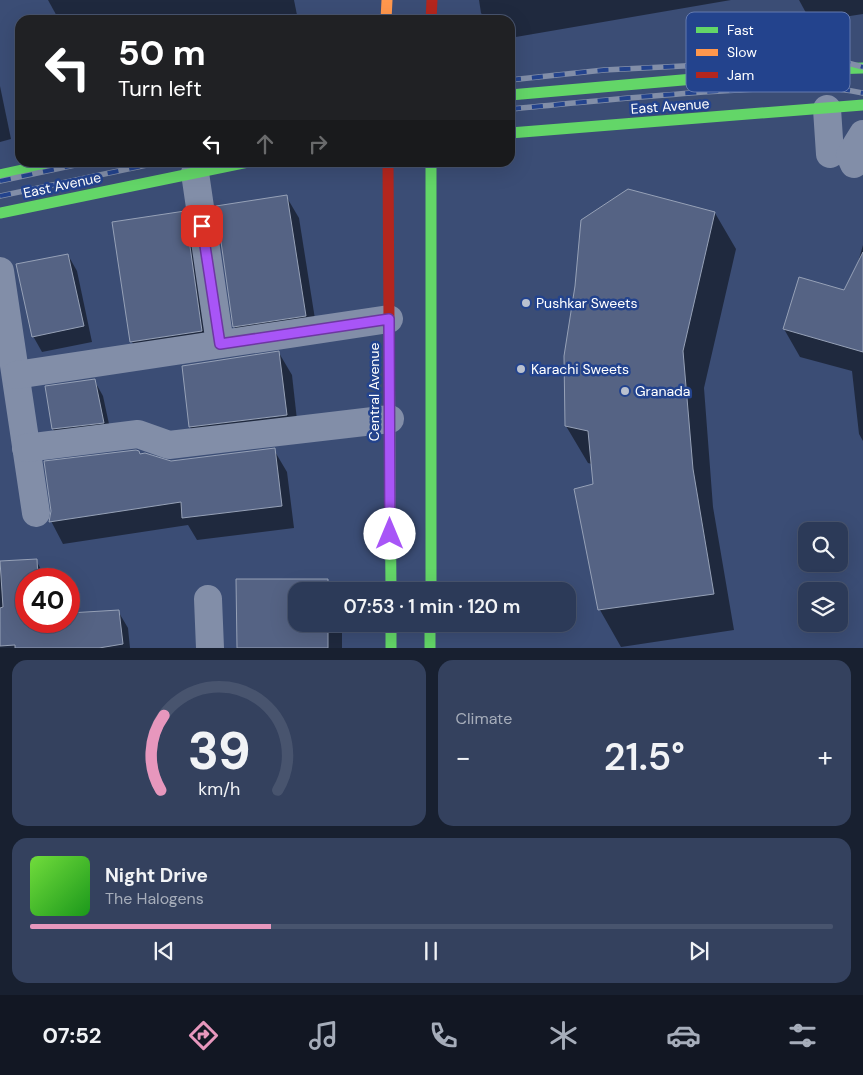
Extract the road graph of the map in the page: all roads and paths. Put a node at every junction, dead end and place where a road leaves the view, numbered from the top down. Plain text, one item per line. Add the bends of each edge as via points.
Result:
1 (387, 0) edge
2 (432, 0) edge
3 (386, 15) edge
4 (432, 15) edge
5 (863, 68) edge
6 (850, 69) edge
7 (686, 80) edge
8 (515, 95) edge
9 (863, 105) edge
10 (827, 108) junction
11 (515, 133) edge
12 (863, 134) edge
13 (830, 154) dead end
14 (854, 164) dead end
15 (37, 167) edge
16 (224, 167) edge
17 (388, 167) edge
18 (431, 167) edge
19 (195, 173) junction
20 (0, 175) edge
21 (0, 213) edge
22 (0, 271) edge
23 (389, 319) junction
24 (220, 344) junction
25 (16, 375) junction
26 (390, 419) junction
27 (26, 448) junction
28 (36, 513) dead end
29 (391, 582) edge
30 (430, 582) edge
31 (208, 599) dead end
32 (391, 632) edge
33 (430, 632) edge
34 (210, 648) edge
35 (391, 648) edge
36 (430, 648) edge

1 - 3 main road
2 - 4 main road
5 - 6 main road, East Avenue
7 - 8 main road, East Avenue
9 - 10 main road, East Avenue
10 - 11 main road, East Avenue
10 - 13 street
12 - 14 street via 850,155
15 - 20 main road, East Avenue
16 - 19 main road, East Avenue
17 - 23 main road, Central Avenue
18 - 30 main road
19 - 21 main road, East Avenue
19 - 24 street
22 - 25 street
23 - 24 street
23 - 26 main road, Central Avenue
24 - 25 street
25 - 27 street
26 - 27 street via 169,445 138,434
26 - 29 main road, Central Avenue
27 - 28 street
31 - 34 street
32 - 35 main road
33 - 36 main road

